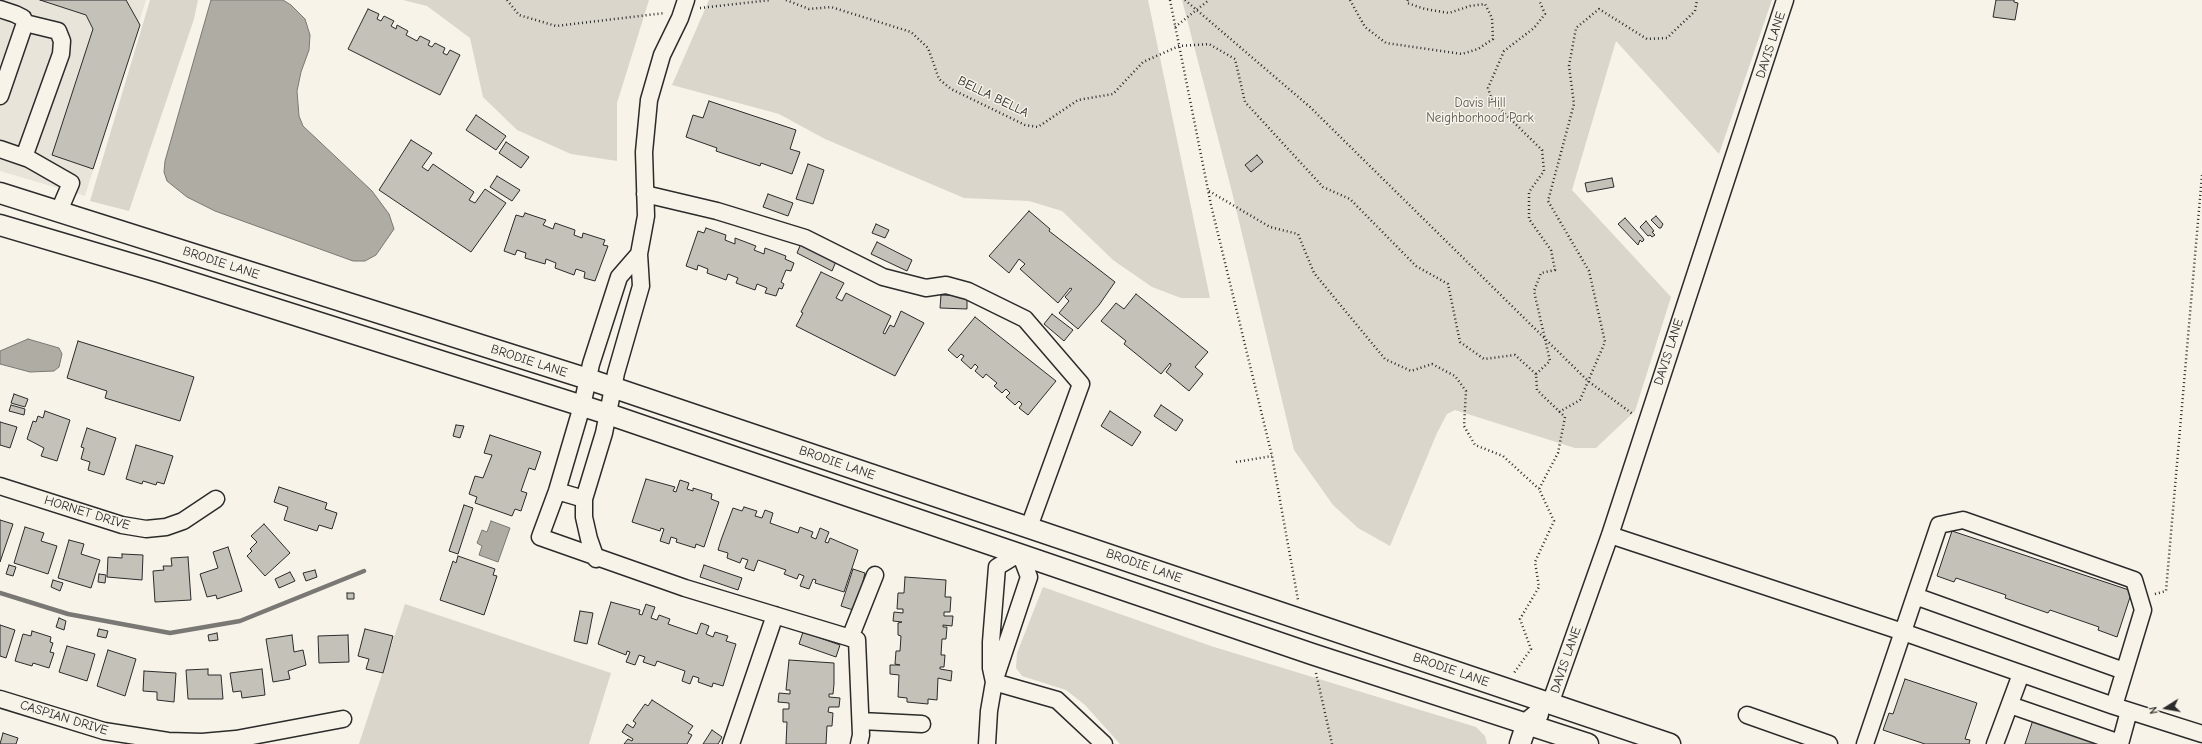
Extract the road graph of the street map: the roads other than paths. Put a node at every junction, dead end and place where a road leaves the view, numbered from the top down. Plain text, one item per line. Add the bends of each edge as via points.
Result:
1 (1786, 0) edge
2 (684, 5) edge
3 (0, 9) edge
4 (25, 23) junction
5 (0, 96) edge
6 (0, 149) edge
7 (24, 157) junction
8 (0, 193) edge
9 (646, 194) junction
10 (59, 212) junction
11 (0, 225) edge
12 (639, 254) junction
13 (588, 379) junction
14 (614, 388) junction
15 (582, 406) junction
16 (608, 414) junction
17 (0, 486) edge
18 (557, 491) junction
19 (216, 499) dead end
20 (584, 499) junction
21 (1029, 527) junction
22 (1610, 535) junction
23 (1020, 553) junction
24 (596, 559) junction
25 (875, 575) dead end
26 (1915, 596) junction
27 (775, 615) junction
28 (1903, 632) junction
29 (850, 638) junction
30 (2124, 671) junction
31 (2021, 674) junction
32 (994, 682) junction
33 (0, 699) edge
34 (1550, 704) junction
35 (2010, 705) junction
36 (2114, 706) junction
37 (2129, 711) junction
38 (1747, 715) dead end
39 (343, 719) dead end
40 (861, 721) junction
41 (1527, 723) junction
42 (922, 724) dead end
43 (2202, 734) edge
44 (1553, 739) edge
45 (236, 742) edge
46 (2120, 743) edge
47 (731, 744) edge
48 (859, 744) edge
49 (987, 744) edge
50 (1104, 744) edge
51 (1520, 744) edge
52 (1588, 744) edge
53 (1670, 744) edge
54 (1829, 744) edge
55 (1865, 744) edge
56 (1995, 744) edge

1 - 22 street, DAVIS LANE
2 - 9 street via 662,55 648,100 644,152
3 - 4 street via 16,14 23,18
4 - 5 street
4 - 7 street via 58,31 62,41 61,54
6 - 7 street
7 - 10 street via 71,183
8 - 10 main road, BRODIE LANE
9 - 12 street via 646,216
9 - 21 street via 717,211 804,238 883,277 926,288 946,284 968,291 1025,319 1080,384
10 - 13 main road, BRODIE LANE
11 - 15 main road, BRODIE LANE via 166,274
12 - 13 street via 619,277
12 - 14 street via 640,286
13 - 14 main road, BRODIE LANE
13 - 15 street
14 - 16 street
14 - 21 main road, BRODIE LANE
15 - 16 main road, BRODIE LANE
15 - 18 street
16 - 20 street
16 - 23 main road, BRODIE LANE
17 - 19 street, HORNET DRIVE via 122,525 146,529 166,527 183,521
18 - 20 street
18 - 24 street via 540,538
20 - 24 street via 584,516
21 - 23 main road
21 - 34 main road, BRODIE LANE
22 - 28 street
22 - 34 street, DAVIS LANE
23 - 32 street via 1029,577
23 - 32 street via 997,567 991,642
23 - 41 main road, BRODIE LANE via 1312,654
24 - 27 street
25 - 29 street
26 - 28 street
26 - 30 street
26 - 30 street via 1939,525 1963,520 2134,580 2143,610
27 - 29 street
27 - 47 street
28 - 31 street
28 - 55 street
29 - 40 street via 857,640
30 - 36 street
31 - 35 street
31 - 36 street
32 - 49 street
32 - 50 street via 1057,700
33 - 45 street, CASPIAN DRIVE via 104,731 139,738
34 - 41 main road, DAVIS LANE
34 - 44 main road, DAVIS LANE
34 - 53 main road, BRODIE LANE
35 - 46 street
35 - 56 street
36 - 37 street
37 - 43 street
37 - 46 street
38 - 54 street
39 - 45 street, CASPIAN DRIVE
40 - 42 street
40 - 48 street via 862,735
41 - 44 main road, BRODIE LANE
41 - 51 main road
44 - 52 main road, BRODIE LANE

